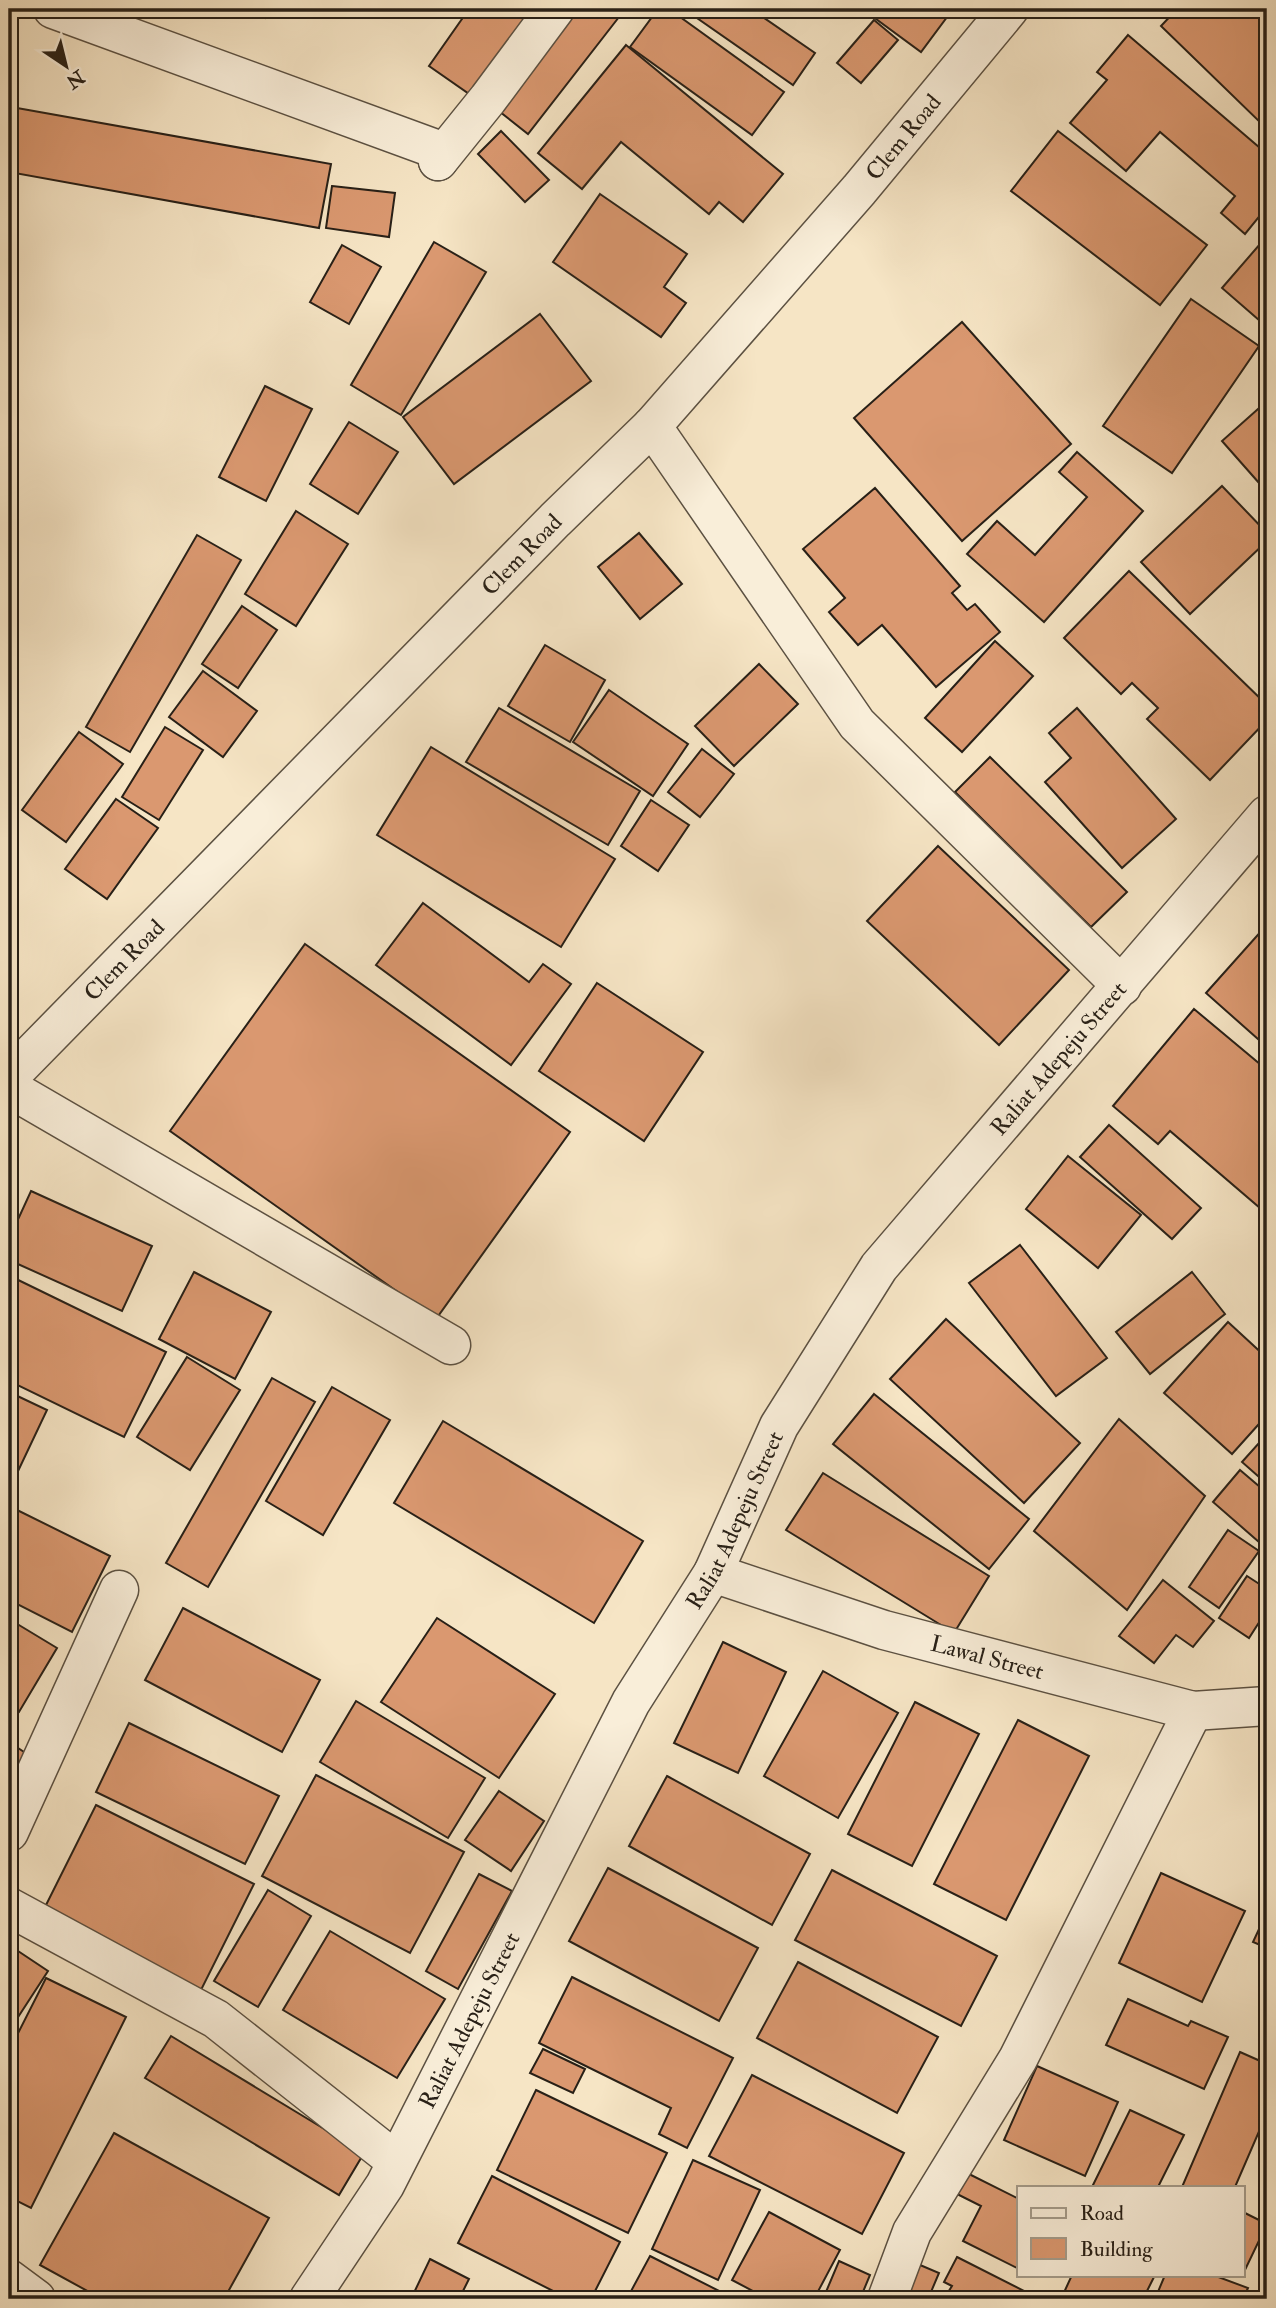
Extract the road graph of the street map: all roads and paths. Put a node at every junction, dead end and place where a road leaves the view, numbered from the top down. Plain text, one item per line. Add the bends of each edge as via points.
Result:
1 (53, 9) edge
2 (555, 9) edge
3 (1009, 9) edge
4 (652, 426) junction
5 (1267, 815) edge
6 (1122, 986) junction
7 (9, 1077) edge
8 (9, 1088) edge
9 (450, 1345) dead end
10 (713, 1573) junction
11 (119, 1590) dead end
12 (1267, 1706) edge
13 (1193, 1711) junction
14 (9, 1832) edge
15 (9, 1907) edge
16 (396, 2161) junction
17 (9, 2279) edge
18 (36, 2299) edge
19 (309, 2299) edge
20 (887, 2299) edge

1 - 2 street via 444,152 438,161
3 - 4 street, Clem Road via 859,190
4 - 6 street via 857,724
4 - 7 street, Clem Road
5 - 6 street, Raliat Adepeju Street
6 - 10 street, Raliat Adepeju Street via 879,1267 779,1426
8 - 9 street
10 - 13 street, Lawal Street via 884,1630
10 - 16 street, Raliat Adepeju Street via 631,1702
11 - 14 street
12 - 13 street, Lawal Street
13 - 20 street via 1018,2059 912,2232
15 - 16 street via 216,2020
16 - 19 street, Raliat Adepeju Street
17 - 18 street

